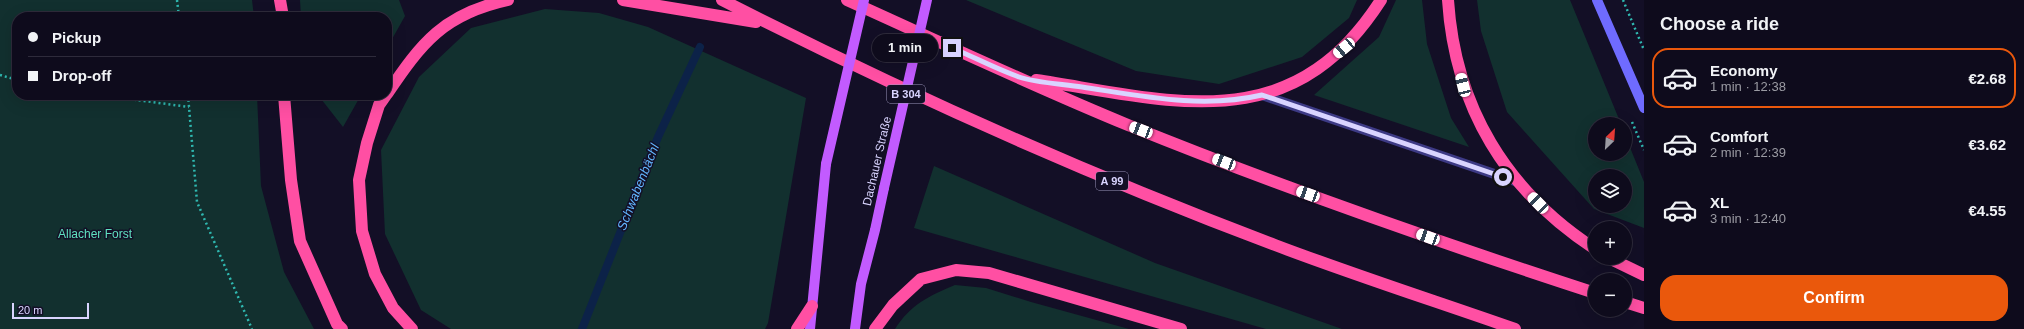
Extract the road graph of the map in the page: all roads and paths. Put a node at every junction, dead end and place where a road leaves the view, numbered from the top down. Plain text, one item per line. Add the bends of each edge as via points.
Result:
1 (177, 0) edge
2 (280, 0) edge
3 (508, 0) edge
4 (623, 0) edge
5 (722, 0) edge
6 (847, 0) edge
7 (864, 0) edge
8 (927, 0) edge
9 (1381, 0) edge
10 (1448, 0) edge
11 (1597, 0) edge
12 (1623, 0) edge
13 (178, 12) edge
14 (282, 12) edge
15 (770, 24) junction
16 (1644, 50) edge
17 (0, 75) edge
18 (1020, 77) junction
19 (12, 79) edge
20 (392, 87) edge
21 (1262, 95) junction
22 (136, 100) edge
23 (188, 100) edge
24 (284, 100) edge
25 (383, 100) edge
26 (189, 107) junction
27 (1644, 108) edge
28 (1518, 182) junction
29 (1588, 244) edge
30 (1623, 265) edge
31 (1644, 276) edge
32 (1588, 291) edge
33 (1632, 304) edge
34 (812, 306) junction
35 (1644, 308) edge
36 (252, 329) edge
37 (342, 329) edge
38 (412, 329) edge
39 (797, 329) edge
40 (810, 329) edge
41 (855, 329) edge
42 (875, 329) edge
43 (1181, 329) edge
44 (1516, 329) edge

1 - 13 path
2 - 14 highway
3 - 20 highway via 462,15 434,34
4 - 15 highway
5 - 15 highway, A 99
6 - 18 highway
7 - 34 main road, bridge via 826,164
8 - 41 main road, Dachauer Straße / B 304, bridge via 861,284
9 - 21 highway via 1366,23 1344,48 1323,65 1292,84
10 - 28 highway via 1455,53 1463,85 1494,151
11 - 27 street
12 - 16 path
15 - 44 highway, A 99 via 999,132 1127,187 1275,245
17 - 19 path
18 - 21 highway via 1166,100 1238,101
18 - 32 highway via 1127,124 1293,189
21 - 28 lane
22 - 26 path
23 - 26 path
24 - 37 highway via 300,241
25 - 38 highway via 367,143 359,180 362,230 375,274 393,308
26 - 36 path via 198,202
28 - 29 highway via 1548,214
30 - 31 highway
33 - 35 highway
34 - 39 highway
34 - 40 main road
42 - 43 highway via 893,305 921,279 956,270 989,273

